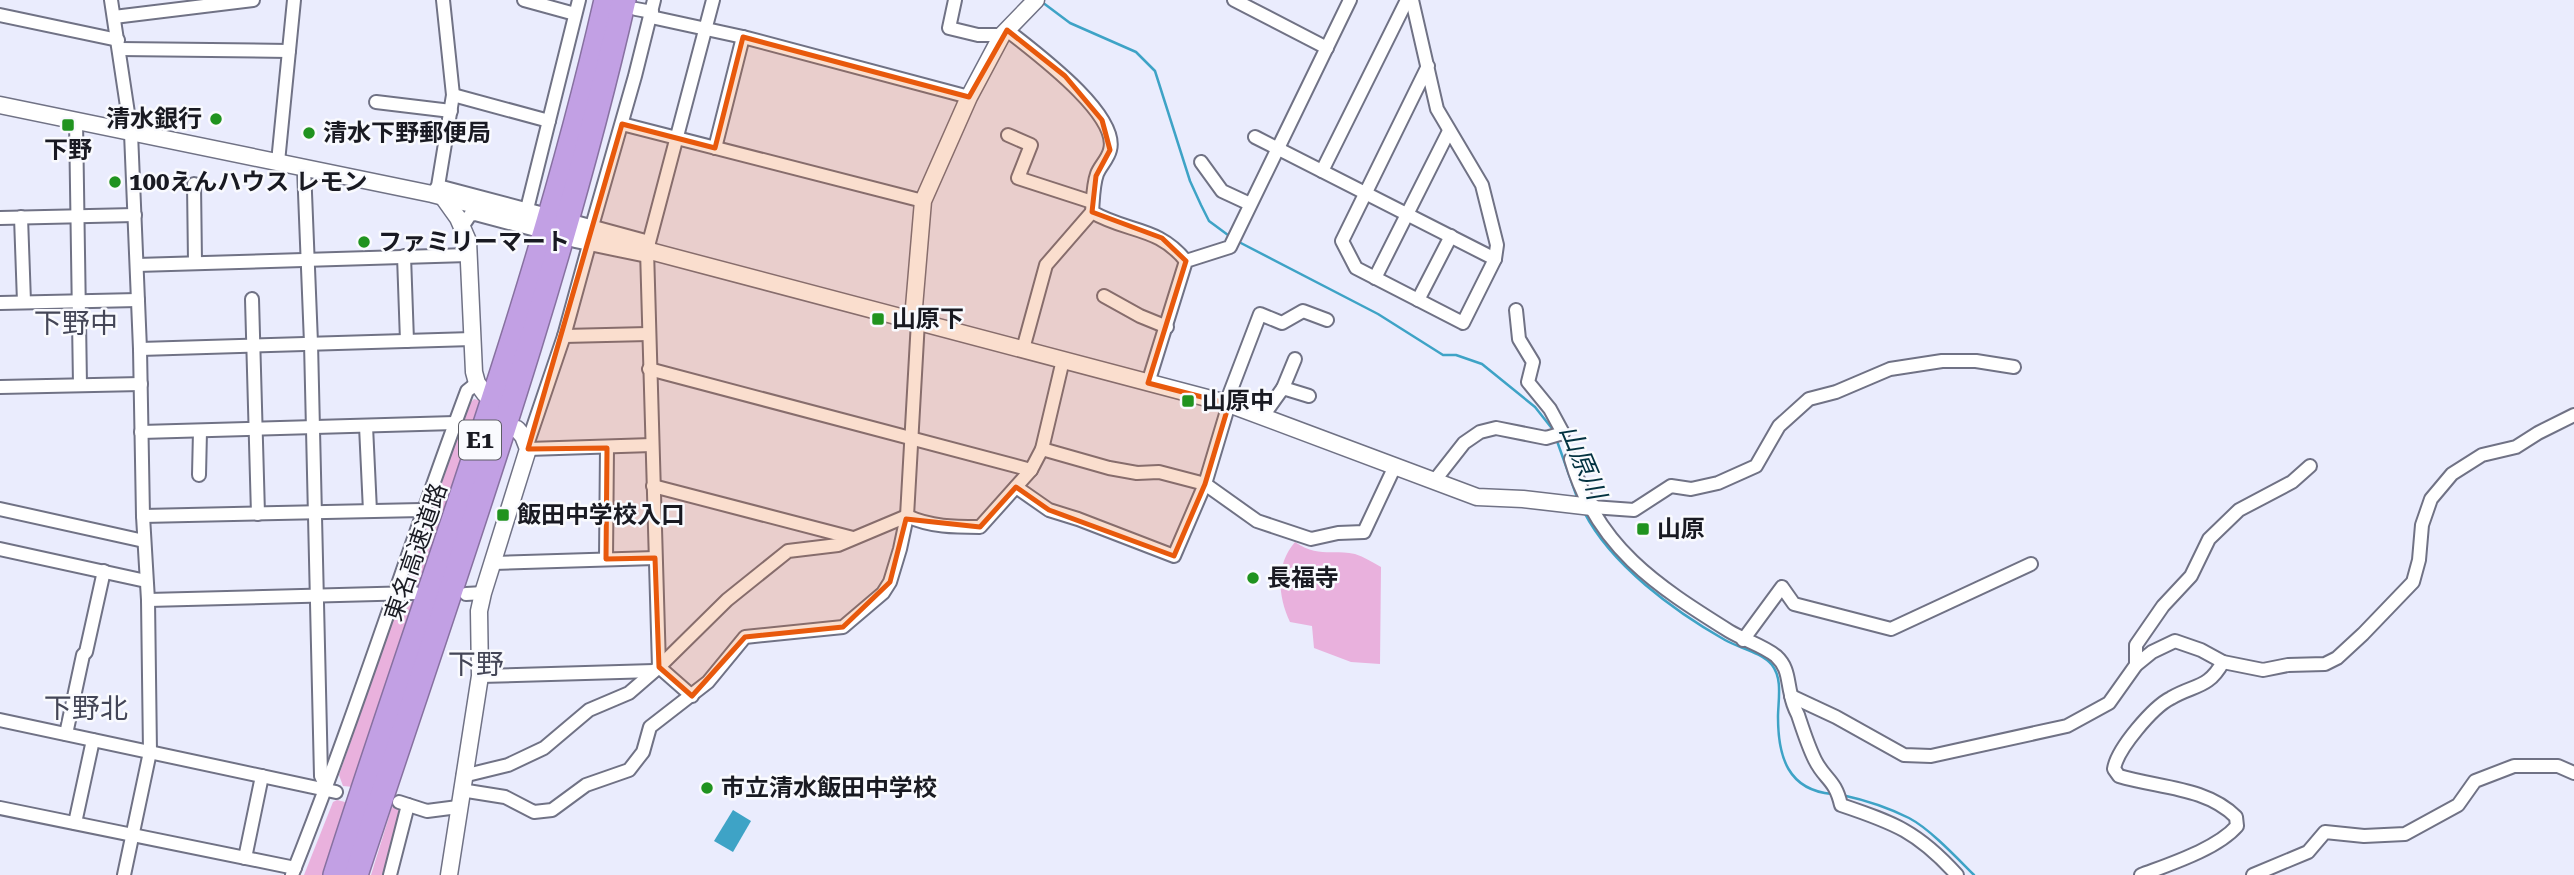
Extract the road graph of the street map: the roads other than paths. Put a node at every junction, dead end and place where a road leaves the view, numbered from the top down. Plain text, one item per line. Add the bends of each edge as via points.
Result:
1 (111, 0) edge
2 (253, 0) edge
3 (294, 0) edge
4 (443, 0) edge
5 (524, 0) edge
6 (579, 0) edge
7 (606, 0) edge
8 (713, 0) edge
9 (955, 0) edge
10 (1234, 0) edge
11 (1410, 0) edge
12 (1033, 1) edge
13 (1346, 1) edge
14 (630, 4) edge
15 (652, 10) edge
16 (575, 14) junction
17 (0, 15) edge
18 (114, 18) junction
19 (706, 29) junction
20 (1004, 32) junction
21 (743, 37) junction
22 (118, 44) junction
23 (1326, 48) junction
24 (289, 51) junction
25 (1428, 66) junction
26 (453, 95) junction
27 (969, 97) junction
28 (376, 102) dead end
29 (0, 105) edge
30 (451, 111) junction
31 (76, 120) junction
32 (549, 121) junction
33 (622, 124) junction
34 (1449, 131) junction
35 (131, 133) junction
36 (1008, 135) dead end
37 (1255, 137) dead end
38 (676, 138) junction
39 (715, 148) junction
40 (1278, 148) junction
41 (278, 162) junction
42 (1201, 162) dead end
43 (304, 168) junction
44 (1322, 171) junction
45 (194, 184) dead end
46 (438, 192) junction
47 (1365, 192) junction
48 (923, 201) junction
49 (1250, 204) junction
50 (1092, 207) junction
51 (1407, 214) junction
52 (135, 215) junction
53 (79, 216) junction
54 (21, 217) junction
55 (0, 218) edge
56 (535, 218) junction
57 (462, 226) junction
58 (581, 231) junction
59 (1451, 236) junction
60 (589, 245) junction
61 (648, 249) junction
62 (468, 255) junction
63 (404, 256) junction
64 (307, 258) junction
65 (1495, 259) junction
66 (1186, 261) junction
67 (194, 262) junction
68 (137, 265) junction
69 (1375, 278) junction
70 (1104, 296) dead end
71 (252, 299) dead end
72 (80, 300) junction
73 (138, 300) junction
74 (1418, 300) junction
75 (24, 302) junction
76 (0, 303) edge
77 (1516, 310) dead end
78 (916, 320) junction
79 (1327, 320) dead end
80 (1167, 327) junction
81 (648, 334) junction
82 (564, 336) junction
83 (472, 340) junction
84 (407, 341) junction
85 (311, 343) junction
86 (253, 345) junction
87 (140, 349) junction
88 (1023, 349) junction
89 (1295, 359) dead end
90 (1063, 360) junction
91 (2014, 367) dead end
92 (649, 369) junction
93 (1148, 383) junction
94 (141, 384) junction
95 (80, 385) junction
96 (0, 387) edge
97 (1283, 388) junction
98 (481, 389) joint
99 (1309, 396) dead end
100 (1228, 404) junction
101 (2574, 415) edge
102 (1263, 416) junction
103 (455, 423) junction
104 (366, 426) junction
105 (313, 427) junction
106 (255, 429) junction
107 (517, 429) dead end
108 (200, 431) junction
109 (141, 432) junction
110 (912, 438) junction
111 (652, 445) junction
112 (527, 447) junction
113 (607, 447) junction
114 (1042, 449) junction
115 (1571, 459) dead end
116 (1395, 466) junction
117 (2310, 466) dead end
118 (1031, 470) junction
119 (200, 475) dead end
120 (1435, 480) junction
121 (1205, 484) junction
122 (653, 486) junction
123 (1016, 487) junction
124 (1592, 507) junction
125 (0, 509) edge
126 (422, 510) junction
127 (370, 511) junction
128 (315, 513) junction
129 (258, 514) junction
130 (143, 516) junction
131 (907, 516) junction
132 (853, 538) junction
133 (144, 541) junction
134 (0, 549) edge
135 (655, 558) junction
136 (606, 559) junction
137 (494, 563) junction
138 (2031, 564) dead end
139 (104, 571) junction
140 (146, 580) junction
141 (395, 592) junction
142 (415, 593) dead end
143 (483, 593) junction
144 (466, 594) dead end
145 (317, 595) junction
146 (148, 600) junction
147 (1743, 640) junction
148 (2223, 662) junction
149 (2136, 665) junction
150 (656, 669) junction
151 (480, 676) junction
152 (692, 696) junction
153 (1791, 696) junction
154 (0, 720) edge
155 (66, 734) junction
156 (93, 740) junction
157 (149, 752) junction
158 (2574, 773) edge
159 (262, 776) junction
160 (462, 783) junction
161 (331, 790) junction
162 (458, 807) junction
163 (0, 808) edge
164 (75, 823) junction
165 (134, 835) junction
166 (245, 858) junction
167 (294, 872) edge
168 (124, 875) edge
169 (335, 875) edge
170 (357, 875) edge
171 (390, 875) edge
172 (449, 875) edge
173 (1957, 875) edge
174 (2141, 875) edge
175 (2253, 875) edge

1 - 18 street
2 - 18 street
3 - 24 street
4 - 26 street
5 - 16 street
6 - 16 street
7 - 169 highway, 東名高速道路 / E1 via 554,208
8 - 19 street
9 - 20 street via 948,28 978,35
10 - 23 street
11 - 25 street
11 - 44 street
12 - 20 street
13 - 23 street
14 - 15 street
14 - 170 highway, 東名高速道路 / E1 via 517,384
15 - 19 street
15 - 33 street
16 - 32 street
17 - 22 street
18 - 22 street
19 - 21 street
19 - 38 street
20 - 27 street
20 - 50 street via 1065,76 1102,120 1110,150 1096,176
21 - 27 street
21 - 39 street
22 - 24 street
22 - 35 street
23 - 40 street
24 - 41 street
25 - 34 street via 1437,109
25 - 47 street
26 - 30 street
26 - 32 street
27 - 48 street
28 - 30 street
29 - 31 street
30 - 46 street
31 - 35 street
31 - 53 street
32 - 56 street
33 - 38 street
33 - 58 street
34 - 51 street
34 - 65 street via 1482,184 1497,245
35 - 41 street
35 - 52 street
36 - 50 street via 1031,145 1018,178
37 - 40 street
38 - 39 street
38 - 61 street
39 - 48 street
40 - 44 street
40 - 49 street
41 - 43 street
42 - 49 street via 1222,191
43 - 46 street
43 - 64 street
44 - 47 street
45 - 67 street
46 - 56 street
46 - 57 street
47 - 51 street
47 - 69 street via 1342,241 1356,268
48 - 78 street
49 - 66 street via 1230,247
50 - 66 street via 1106,220 1162,238
50 - 88 street via 1046,265
51 - 59 street
51 - 69 street
52 - 53 street
52 - 68 street
53 - 54 street
53 - 72 street
54 - 55 street
54 - 75 street
56 - 57 street via 475,214
57 - 62 street
58 - 60 street
58 - 61 street
59 - 65 street
59 - 74 street
60 - 61 street
60 - 82 street
61 - 78 street
61 - 81 street
62 - 63 street
62 - 83 street
63 - 64 street
63 - 84 street
64 - 67 street
64 - 85 street
65 - 74 street via 1463,323
66 - 80 street
67 - 68 street
68 - 73 street
69 - 74 street
70 - 80 street
71 - 86 street
72 - 73 street
72 - 75 street
72 - 95 street
73 - 87 street
75 - 76 street
77 - 120 street via 1519,339 1533,362 1528,382 1563,433 1546,438 1496,428 1480,432 1464,443
78 - 88 street
78 - 110 street
79 - 100 street via 1303,311 1282,323 1260,314
80 - 93 street
81 - 82 street
81 - 92 street
82 - 112 street
83 - 84 street
83 - 98 street via 474,372
84 - 85 street
85 - 86 street
85 - 105 street
86 - 87 street
86 - 106 street
87 - 94 street
88 - 90 street
89 - 97 street
90 - 93 street
90 - 114 street
91 - 124 street via 1976,360 1890,369 1809,399 1779,426 1756,466 1731,478 1691,489 1671,486 1634,510
92 - 110 street
92 - 111 street
93 - 100 street
94 - 95 street
94 - 109 street
95 - 96 street
97 - 99 street
97 - 102 street
98 - 103 street via 467,391
100 - 102 street
100 - 121 street
101 - 148 street via 2516,447 2482,455 2452,474 2431,499 2413,582 2337,657 2325,664 2263,670
102 - 116 street
103 - 104 street
103 - 126 street
104 - 105 street
104 - 127 street
105 - 106 street
105 - 128 street
106 - 108 street
106 - 129 street
107 - 112 street
108 - 109 street
108 - 119 street
109 - 130 street
110 - 118 street
110 - 131 street
111 - 113 street
111 - 122 street
112 - 113 street
112 - 137 street
113 - 136 street
114 - 118 street
114 - 121 street via 1109,468 1160,472
115 - 124 street via 1577,482
116 - 120 street
116 - 121 street via 1364,532 1311,539 1256,521
117 - 149 street via 2292,482 2239,510 2209,539 2192,576 2163,606 2136,645
118 - 123 street
120 - 124 street via 1477,497
121 - 123 street via 1174,556 1049,510
122 - 132 street
122 - 135 street
123 - 131 street via 980,527 945,527
124 - 147 street via 1640,570
125 - 133 street
126 - 127 street
126 - 141 street
127 - 128 street
128 - 129 street
128 - 145 street
129 - 130 street
130 - 133 street
131 - 132 street
131 - 152 street via 890,582 843,627 745,637
132 - 150 street via 838,545 788,551 727,600
133 - 140 street
134 - 139 street
135 - 136 street
135 - 150 street
136 - 137 street
137 - 143 street
138 - 147 street via 1891,629 1794,604 1782,587
139 - 140 street
139 - 155 street
140 - 146 street
141 - 142 street
141 - 145 street
141 - 161 street
143 - 144 street
143 - 151 street
145 - 146 street
145 - 161 street via 321,776
146 - 157 street
147 - 153 street via 1775,655 1787,668
148 - 149 street via 2175,641
148 - 174 street via 2214,679 2160,705 2122,749 2114,769 2119,776 2216,800 2236,817 2237,826 2215,843
149 - 153 street via 2109,703 2067,726 1931,756 1904,755
150 - 151 street
150 - 152 street
150 - 160 street via 629,693 589,710 544,748
151 - 160 street
152 - 160 street via 650,727 643,752 629,770 586,785 552,810 534,812
153 - 173 street via 1815,762 1838,788 1841,805 1906,830
154 - 155 street
155 - 156 street
156 - 157 street
156 - 164 street
157 - 159 street
157 - 165 street
158 - 175 street via 2558,766 2514,766 2475,781 2458,805 2404,834 2325,832 2308,852
159 - 161 street
159 - 166 street
160 - 162 street
161 - 167 street
162 - 171 street via 427,811 403,804
162 - 172 street
163 - 164 street
164 - 165 street
165 - 166 street
165 - 168 street
166 - 167 street

